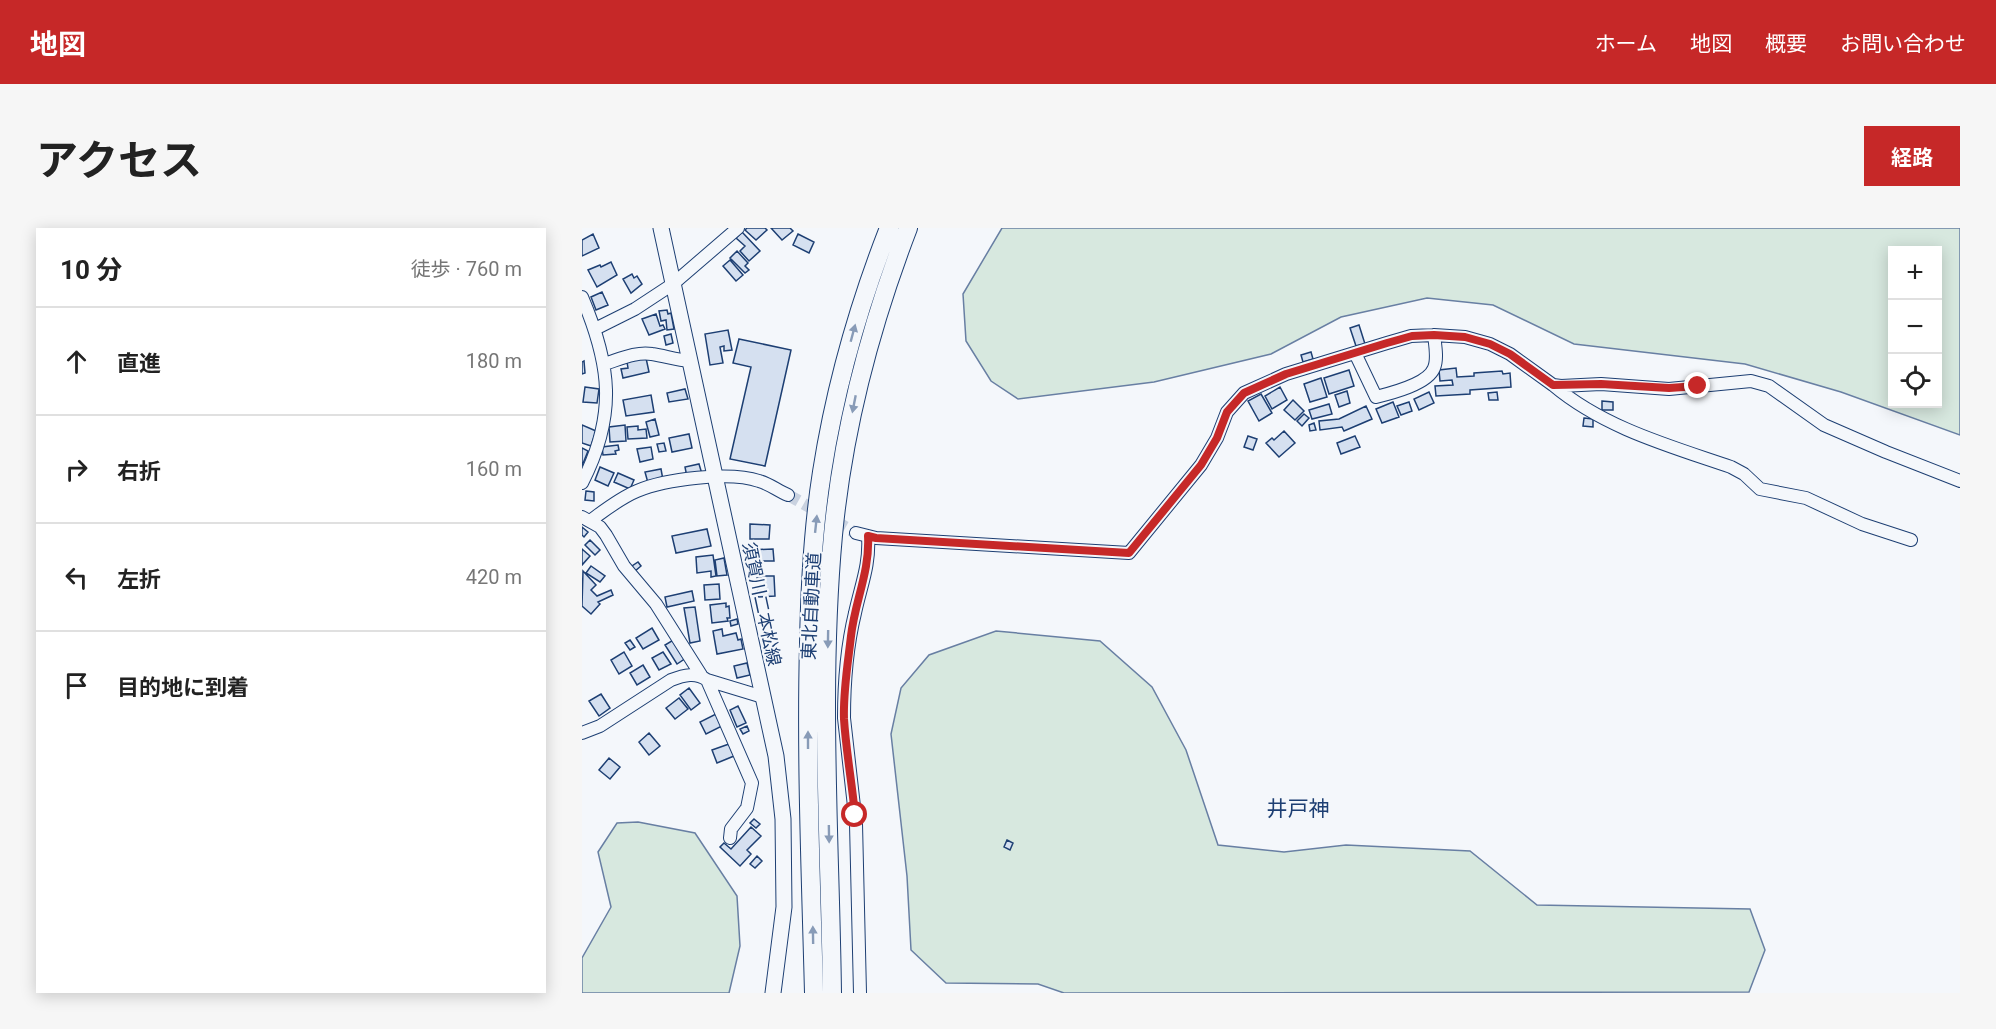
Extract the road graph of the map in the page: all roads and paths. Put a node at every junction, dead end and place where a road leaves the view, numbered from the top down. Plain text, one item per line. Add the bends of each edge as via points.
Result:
1 (661, 228) edge
2 (738, 228) edge
3 (889, 228) edge
4 (908, 228) edge
5 (673, 284) junction
6 (582, 297) edge
7 (595, 329) junction
8 (1434, 335) junction
9 (1355, 353) junction
10 (690, 361) junction
11 (604, 364) junction
12 (1553, 385) junction
13 (714, 477) junction
14 (1960, 482) edge
15 (582, 483) edge
16 (788, 495) tunnel mouth
17 (586, 519) edge
18 (1911, 540) dead end
19 (704, 678) junction
20 (763, 697) junction
21 (582, 733) edge
22 (730, 838) dead end
23 (773, 993) edge
24 (814, 993) edge
25 (832, 993) edge
26 (860, 993) edge

1 - 5 main road, 須賀川二本松線
2 - 5 street
24 -> 3 highway, 東北自動車道 via 808,680 815,532 839,386 859,312
4 -> 25 highway, 東北自動車道 via 857,389 834,534 827,682
5 - 7 street
5 - 10 main road, 須賀川二本松線
6 - 7 street
7 - 11 street
8 - 9 street via 1412,336
8 - 9 street via 1433,370 1408,387 1376,397
8 - 12 street via 1490,344
9 - 26 street via 1286,374 1244,393 1227,412 1201,465 1129,553 862,535 868,562 855,612 844,701 856,824
10 - 11 street via 650,353
10 - 13 main road, 須賀川二本松線
11 - 15 street via 604,416 598,444
12 - 14 street via 1669,388 1761,383 1824,425
12 - 18 street via 1572,401 1615,425 1731,467 1760,489 1806,498 1862,524
13 - 16 street via 759,481
13 - 17 street via 638,490
13 - 20 main road, 須賀川二本松線
17 - 19 street via 606,535
19 - 20 street
19 - 21 street via 684,675 671,680 600,726
19 - 22 street via 752,783 747,808
20 - 23 main road, 須賀川二本松線 via 776,756 783,819 784,908

